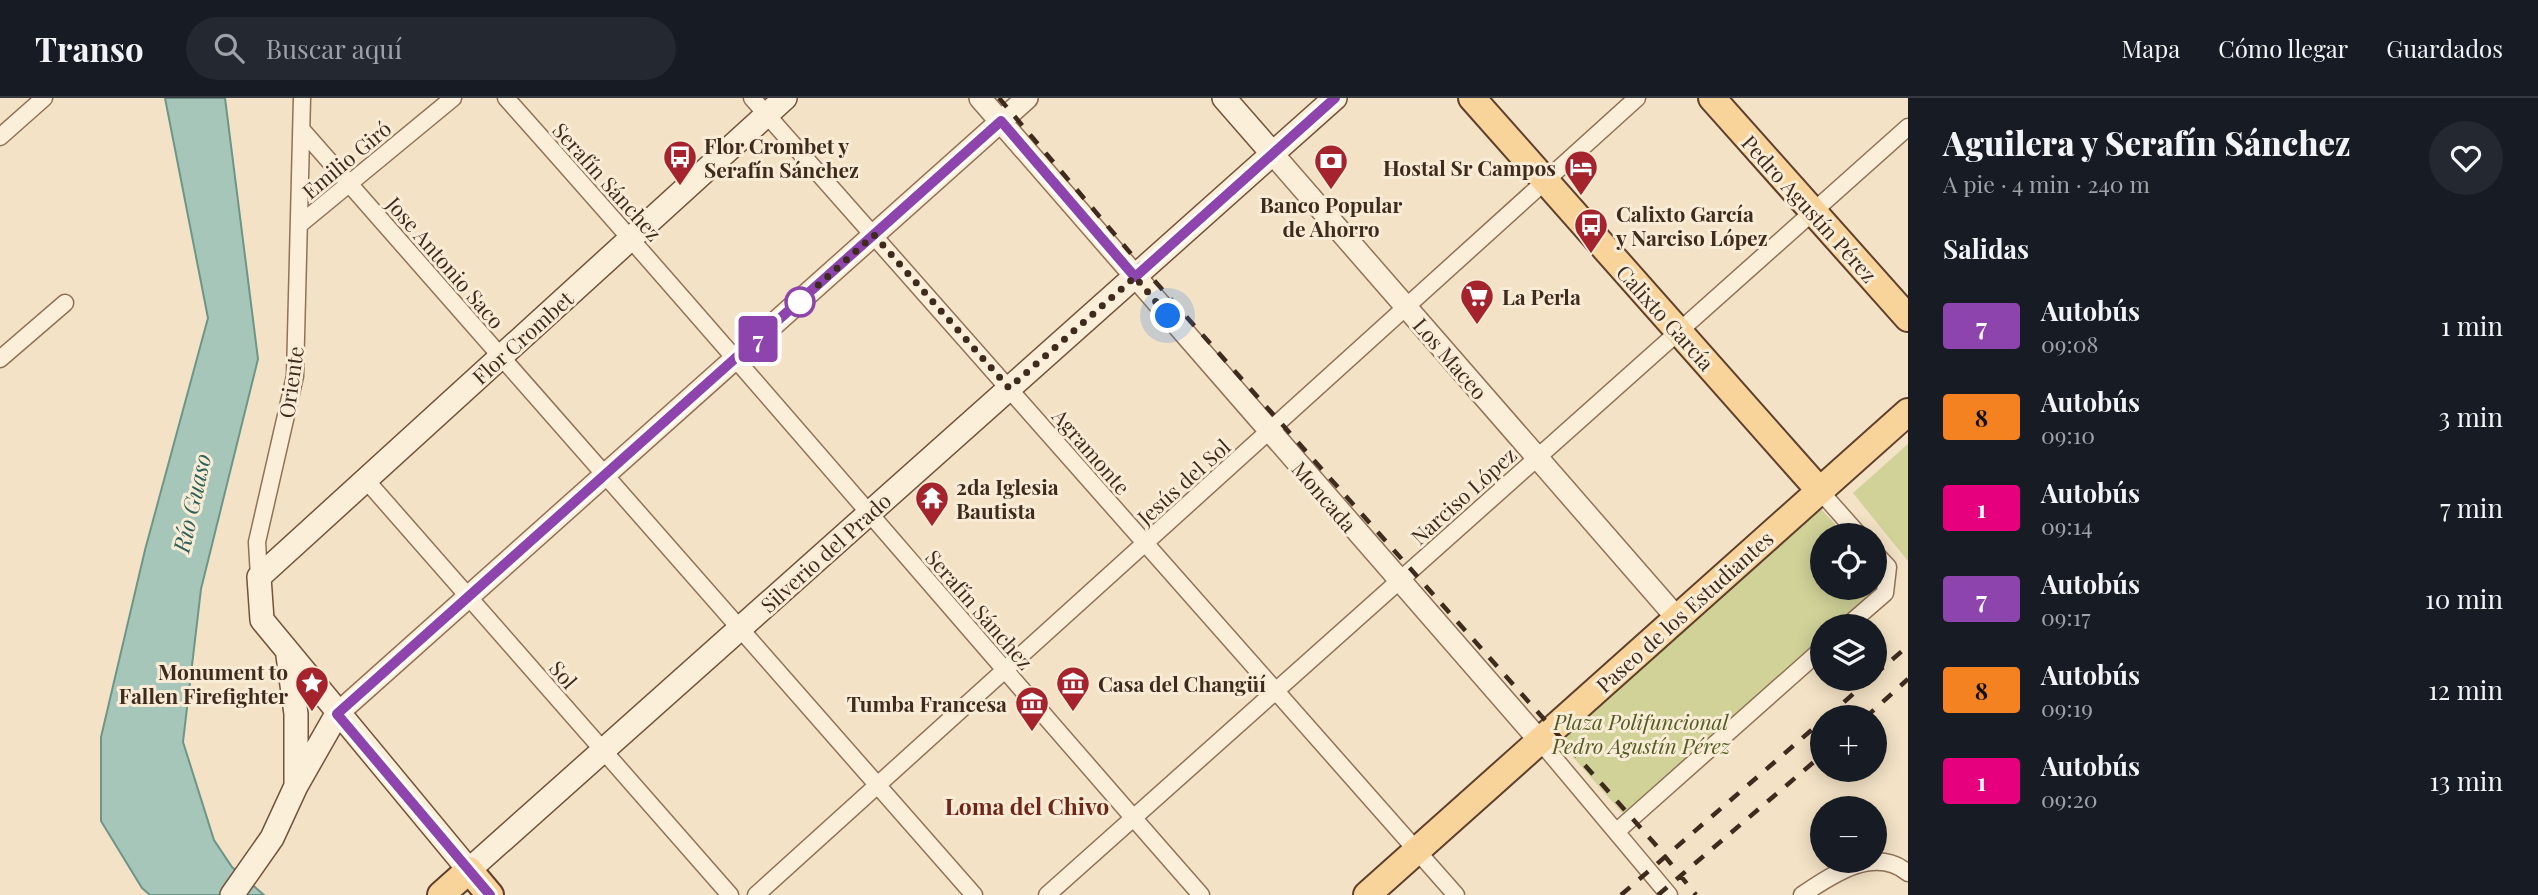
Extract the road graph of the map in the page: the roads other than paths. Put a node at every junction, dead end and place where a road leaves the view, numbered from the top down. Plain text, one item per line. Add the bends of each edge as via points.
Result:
1 (302, 98) edge
2 (453, 98) edge
3 (506, 98) edge
4 (785, 98) edge
5 (980, 98) edge
6 (1027, 98) edge
7 (1224, 98) edge
8 (1335, 98) edge
9 (1472, 98) edge
10 (1637, 98) edge
11 (1712, 98) edge
12 (40, 99) edge
13 (759, 106) edge
14 (1001, 121) junction
15 (1908, 127) edge
16 (302, 130) junction
17 (0, 137) edge
18 (1272, 153) junction
19 (1545, 180) junction
20 (349, 184) junction
21 (1813, 212) junction
22 (299, 225) junction
23 (874, 235) junction
24 (631, 239) junction
25 (1135, 277) junction
26 (65, 303) dead end
27 (1405, 306) junction
28 (1908, 318) edge
29 (1679, 331) junction
30 (2, 353) edge
31 (501, 357) junction
32 (736, 359) junction
33 (1009, 388) junction
34 (1908, 412) edge
35 (1269, 432) junction
36 (1537, 457) junction
37 (606, 476) junction
38 (366, 480) junction
39 (1820, 491) junction
40 (867, 514) junction
41 (1848, 523) edge
42 (1145, 543) junction
43 (260, 577) junction
44 (1399, 582) junction
45 (469, 598) junction
46 (1877, 600) edge
47 (1861, 614) edge
48 (1677, 618) junction
49 (740, 629) junction
50 (288, 655) junction
51 (1810, 660) edge
52 (1006, 670) junction
53 (1274, 690) junction
54 (337, 714) junction
55 (1539, 740) junction
56 (604, 751) junction
57 (296, 786) junction
58 (878, 786) junction
59 (1134, 818) junction
60 (1616, 832) junction
61 (1416, 850) junction
62 (469, 870) junction
63 (1908, 873) edge
64 (232, 895) edge
65 (441, 895) edge
66 (490, 895) edge
67 (730, 895) edge
68 (756, 895) edge
69 (974, 895) edge
70 (1047, 895) edge
71 (1201, 895) edge
72 (1367, 895) edge
73 (1456, 895) edge
74 (1669, 895) edge
75 (1802, 895) edge

1 - 16 street, Oriente
2 - 20 street, Emilio Giró
3 - 24 street, Serafín Sánchez
4 - 13 main road, Flor Crombet
5 - 14 street, Moncada
6 - 14 street
7 - 18 main road, Los Maceo
8 - 18 main road, Silverio del Prado
9 - 19 main road, Calixto García
10 - 19 street, Jesús del Sol
11 - 21 main road, Pedro Agustín Pérez
12 - 17 street
13 - 23 street, Agramonte
13 - 24 main road, Flor Crombet
14 - 23 street
14 - 25 street, Moncada
15 - 21 street, Narciso López
16 - 20 street, Jose Antonio Saco
16 - 22 street, Oriente
18 - 25 main road, Silverio del Prado
18 - 27 street, Los Maceo
19 - 27 street, Jesús del Sol
19 - 29 main road, Calixto García
20 - 22 street, Emilio Giró
20 - 31 street, Jose Antonio Saco
21 - 28 main road, Pedro Agustín Pérez
21 - 29 street, Narciso López
22 - 43 street, Oriente via 295,376 257,542
23 - 32 street
23 - 33 street, Agramonte
24 - 31 main road, Flor Crombet
24 - 32 street, Serafín Sánchez
25 - 33 main road, Silverio del Prado
25 - 35 street, Moncada
26 - 30 street
27 - 35 street, Jesús del Sol
27 - 36 street, Los Maceo
29 - 36 street, Narciso López
29 - 39 main road, Calixto García
31 - 37 street, Jose Antonio Saco
31 - 38 main road, Flor Crombet
32 - 37 street
32 - 40 street, Serafín Sánchez
33 - 40 main road, Silverio del Prado
33 - 42 street, Agramonte
34 - 39 main road, Paseo de los Estudiantes
35 - 42 street, Jesús del Sol
35 - 44 street, Moncada
36 - 44 street, Narciso López
36 - 48 street, Los Maceo
37 - 45 street
37 - 49 street, Jose Antonio Saco
38 - 43 main road, Flor Crombet
38 - 45 street, Sol
39 - 41 street, Calixto García
39 - 48 main road, Paseo de los Estudiantes
40 - 49 main road, Silverio del Prado
40 - 52 street, Serafín Sánchez
42 - 52 street, Jesús del Sol
42 - 53 street, Agramonte
43 - 50 main road, Oriente via 261,620
44 - 53 street, Narciso López
44 - 55 street, Moncada
45 - 54 street
45 - 56 street, Sol
46 - 47 street
48 - 55 main road, Paseo de los Estudiantes
49 - 56 main road, Silverio del Prado
49 - 58 street, Jose Antonio Saco
50 - 54 main road, Oriente
50 - 57 main road, Oriente via 296,714
51 - 60 street
52 - 58 street, Jesús del Sol
52 - 59 street, Serafín Sánchez
53 - 59 street, Narciso López
53 - 61 street, Agramonte
54 - 57 main road
54 - 62 main road, Oriente
55 - 60 street, Moncada
55 - 61 main road, Paseo de los Estudiantes
56 - 62 main road, Silverio del Prado
56 - 67 street, Sol
57 - 64 main road via 272,838
58 - 68 street, Jesús del Sol
58 - 69 street, Jose Antonio Saco
59 - 70 street, Narciso López
59 - 71 street, Serafín Sánchez
60 - 74 street, Moncada
61 - 72 main road, Paseo de los Estudiantes
61 - 73 street, Agramonte
62 - 65 main road, Silverio del Prado
62 - 66 main road, Oriente
63 - 75 street via 1887,860 1869,862 1838,872

